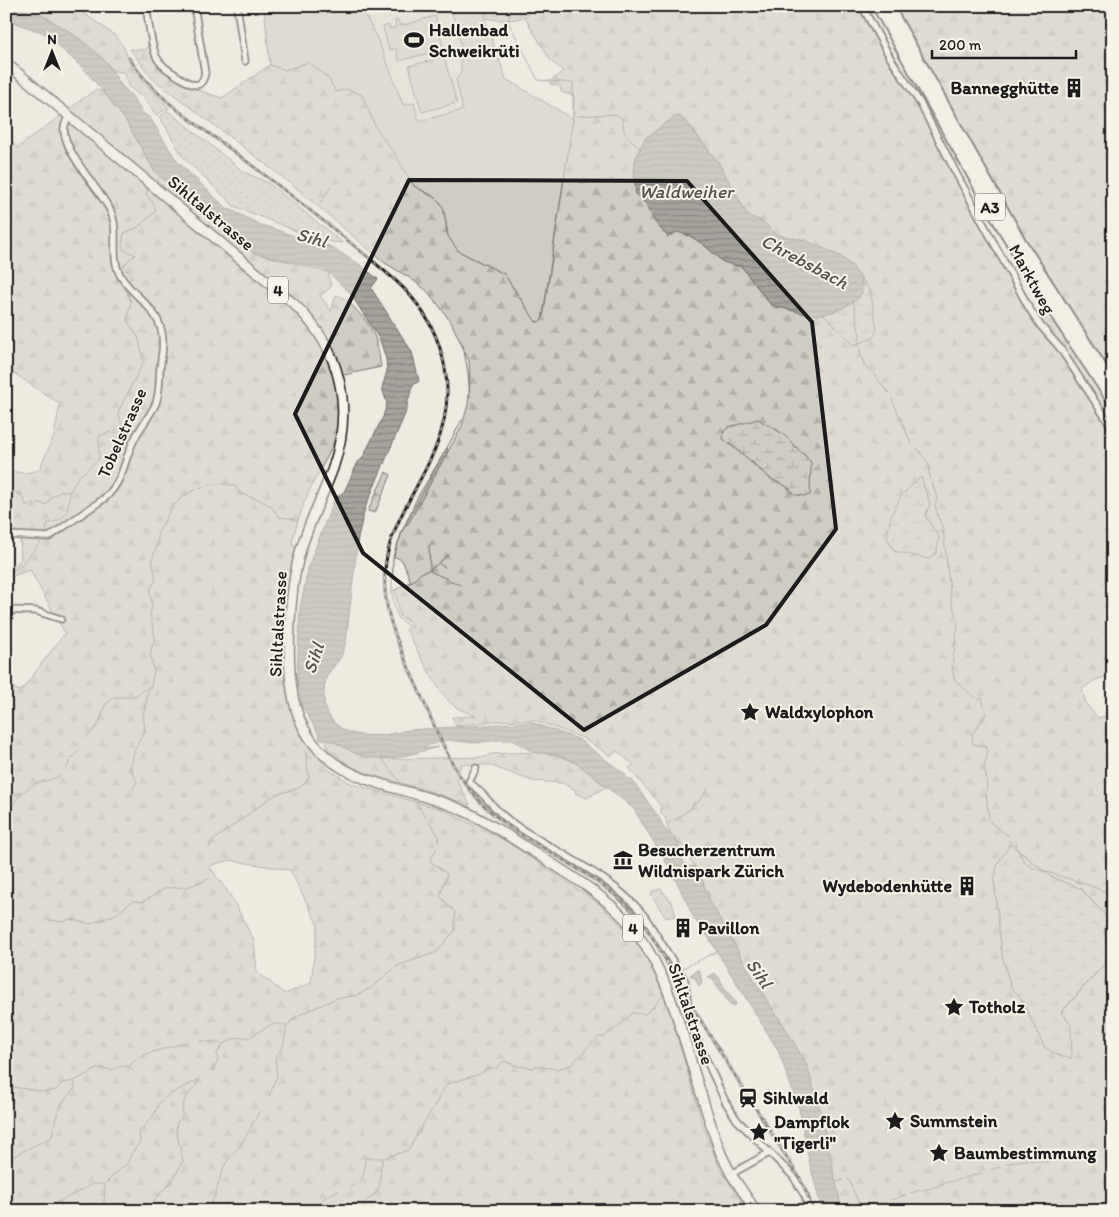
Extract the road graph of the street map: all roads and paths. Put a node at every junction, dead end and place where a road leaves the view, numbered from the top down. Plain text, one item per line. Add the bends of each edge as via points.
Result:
1 (146, 6) edge
2 (194, 6) edge
3 (237, 6) edge
4 (862, 6) edge
5 (878, 6) edge
6 (888, 6) edge
7 (245, 61) dead end
8 (6, 63) edge
9 (69, 116) junction
10 (1113, 386) edge
11 (1113, 401) edge
12 (1113, 429) edge
13 (6, 535) edge
14 (6, 610) edge
15 (61, 619) dead end
16 (476, 768) dead end
17 (769, 1153) junction
18 (731, 1174) junction
19 (756, 1211) edge
20 (810, 1211) edge

1 - 2 street via 157,58 163,66 194,85 204,80 205,74
3 - 7 street
4 - 12 street, Marktweg via 920,103 1029,308 1060,348
5 - 11 highway, A3 via 997,218 1051,308
6 - 10 highway, A3 via 1021,243
8 - 9 main road, Sihltalstrasse / 4
9 - 13 street, Tobelstrasse via 64,126 66,140 114,217 119,273 158,319 164,350 156,401 134,439 119,482 105,498 49,537
9 - 18 main road, Sihltalstrasse / 4 via 294,304 320,334 334,362 343,400 340,440 333,468 301,548 292,599 292,689 298,714 309,737 330,760 354,775 438,800 479,818 579,881 621,915 646,946 667,985 715,1138
14 - 15 street via 36,611
16 - 17 street via 469,782 502,815 617,889 645,917 685,981 690,1024 725,1100 737,1120
17 - 18 street
17 - 20 street via 796,1180 806,1196
18 - 19 main road, Sihltalstrasse / 4

